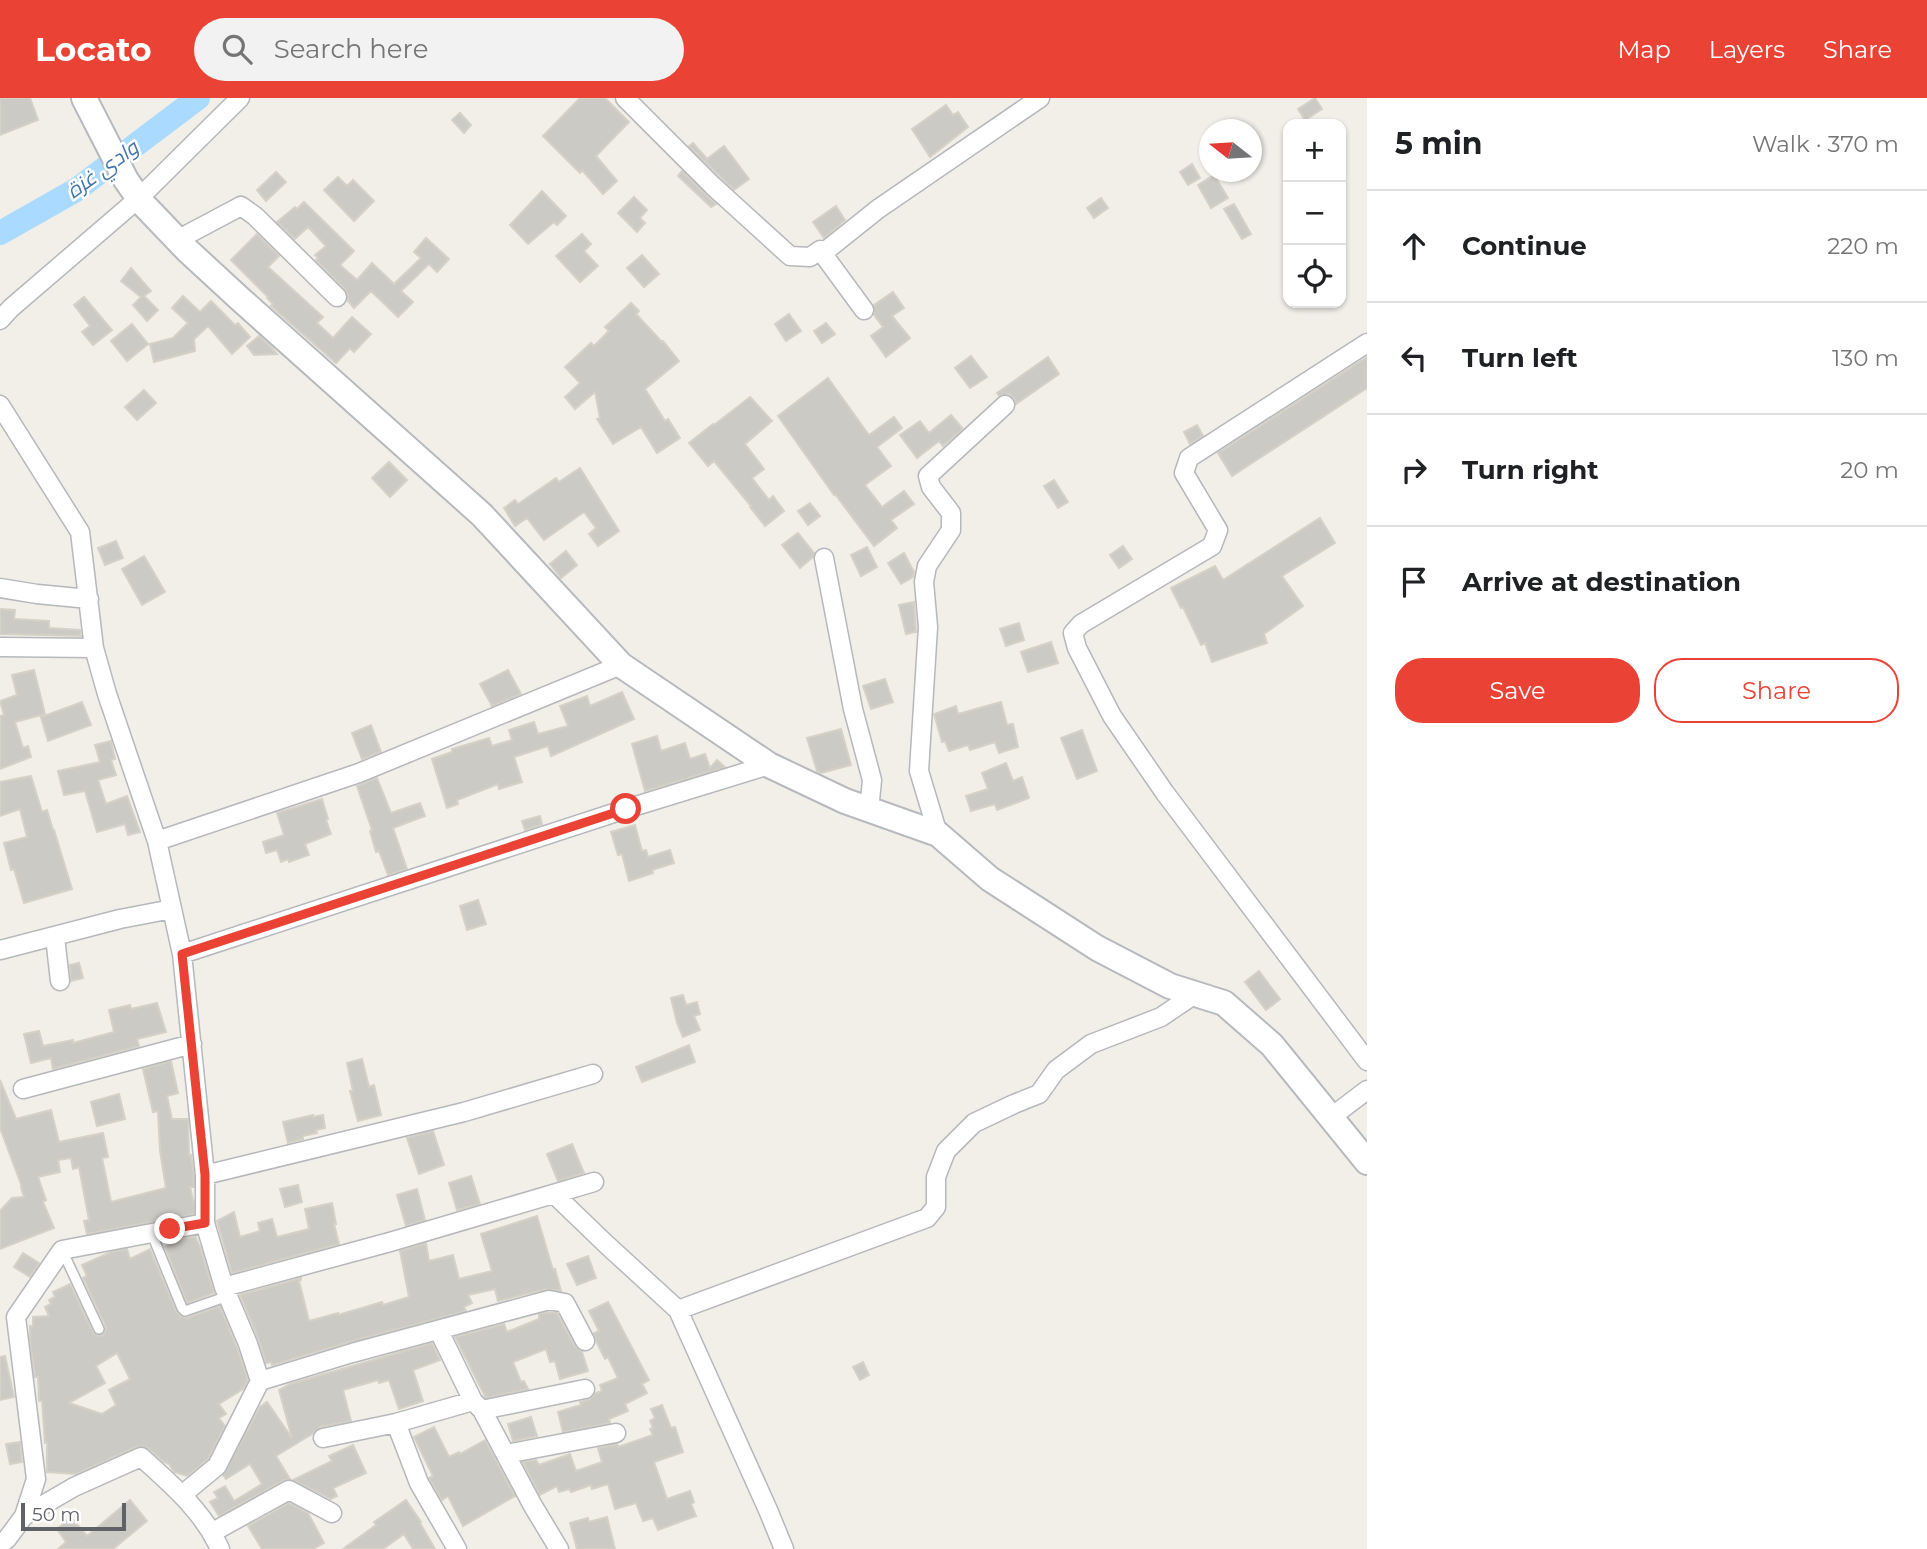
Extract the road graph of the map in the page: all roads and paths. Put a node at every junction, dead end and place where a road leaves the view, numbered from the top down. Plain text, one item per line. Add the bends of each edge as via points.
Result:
1 (84, 98) edge
2 (240, 98) edge
3 (625, 98) edge
4 (1040, 98) edge
5 (132, 189) junction
6 (177, 240) junction
7 (823, 253) junction
8 (337, 297) dead end
9 (864, 310) dead end
10 (0, 320) edge
11 (1367, 343) edge
12 (0, 405) edge
13 (1005, 405) dead end
14 (824, 558) dead end
15 (0, 588) edge
16 (89, 598) junction
17 (0, 647) edge
18 (94, 648) junction
19 (621, 665) junction
20 (769, 765) junction
21 (869, 810) junction
22 (938, 834) junction
23 (158, 841) junction
24 (172, 909) junction
25 (55, 937) junction
26 (0, 950) edge
27 (182, 954) junction
28 (60, 981) dead end
29 (1195, 994) junction
30 (192, 1044) junction
31 (1367, 1061) edge
32 (593, 1074) dead end
33 (23, 1089) dead end
34 (1367, 1090) edge
35 (1330, 1118) junction
36 (1367, 1163) edge
37 (205, 1175) junction
38 (594, 1182) dead end
39 (554, 1194) junction
40 (205, 1223) junction
41 (151, 1232) junction
42 (62, 1250) junction
43 (226, 1292) junction
44 (678, 1310) junction
45 (99, 1329) dead end
46 (439, 1331) junction
47 (585, 1341) dead end
48 (260, 1381) junction
49 (585, 1389) dead end
50 (478, 1406) junction
51 (396, 1423) junction
52 (616, 1433) dead end
53 (323, 1438) dead end
54 (506, 1454) junction
55 (183, 1494) junction
56 (332, 1513) dead end
57 (24, 1516) junction
58 (217, 1541) edge
59 (0, 1545) edge
60 (457, 1549) edge
61 (559, 1549) edge
62 (784, 1549) edge

1 - 5 street
2 - 5 street
3 - 7 street via 790,256
4 - 7 street via 878,209
5 - 6 street
5 - 10 street
6 - 8 street via 241,206
6 - 19 street via 482,515
7 - 9 street
11 - 31 street via 1189,458 1184,473 1218,530 1212,546 1073,633 1112,716
12 - 16 street via 80,532
13 - 22 street via 928,476 951,513 951,530 927,566 924,582 928,627 919,771
14 - 21 street via 853,709 873,780
15 - 16 street
16 - 18 street
17 - 18 street
18 - 23 street
19 - 20 street
19 - 23 street via 359,772
20 - 21 street
20 - 27 street
21 - 22 street
22 - 29 street via 990,878 1097,948
23 - 24 street
24 - 25 street
24 - 27 street
25 - 26 street
25 - 28 street
27 - 30 street
29 - 35 street via 1224,1003 1272,1045
29 - 44 street via 1161,1017 1091,1044 1056,1070 1039,1094 974,1123 946,1151 936,1177 936,1207 928,1218
30 - 33 street
30 - 37 street
32 - 37 street via 464,1112
34 - 35 street
35 - 36 street
37 - 40 street
38 - 39 street
39 - 43 street
39 - 44 street
40 - 41 street
40 - 43 street
41 - 42 street
41 - 43 lane via 185,1311
42 - 45 lane
42 - 57 street via 16,1317 36,1479
43 - 48 street
44 - 62 street
46 - 47 street via 549,1300 565,1303
46 - 48 street
46 - 50 street
48 - 55 street via 217,1466
49 - 50 street
50 - 51 street
50 - 54 street
51 - 53 street
51 - 60 street via 419,1483
52 - 54 street
54 - 61 street
55 - 57 street via 141,1457
55 - 58 street
56 - 58 street via 289,1490
57 - 59 street

